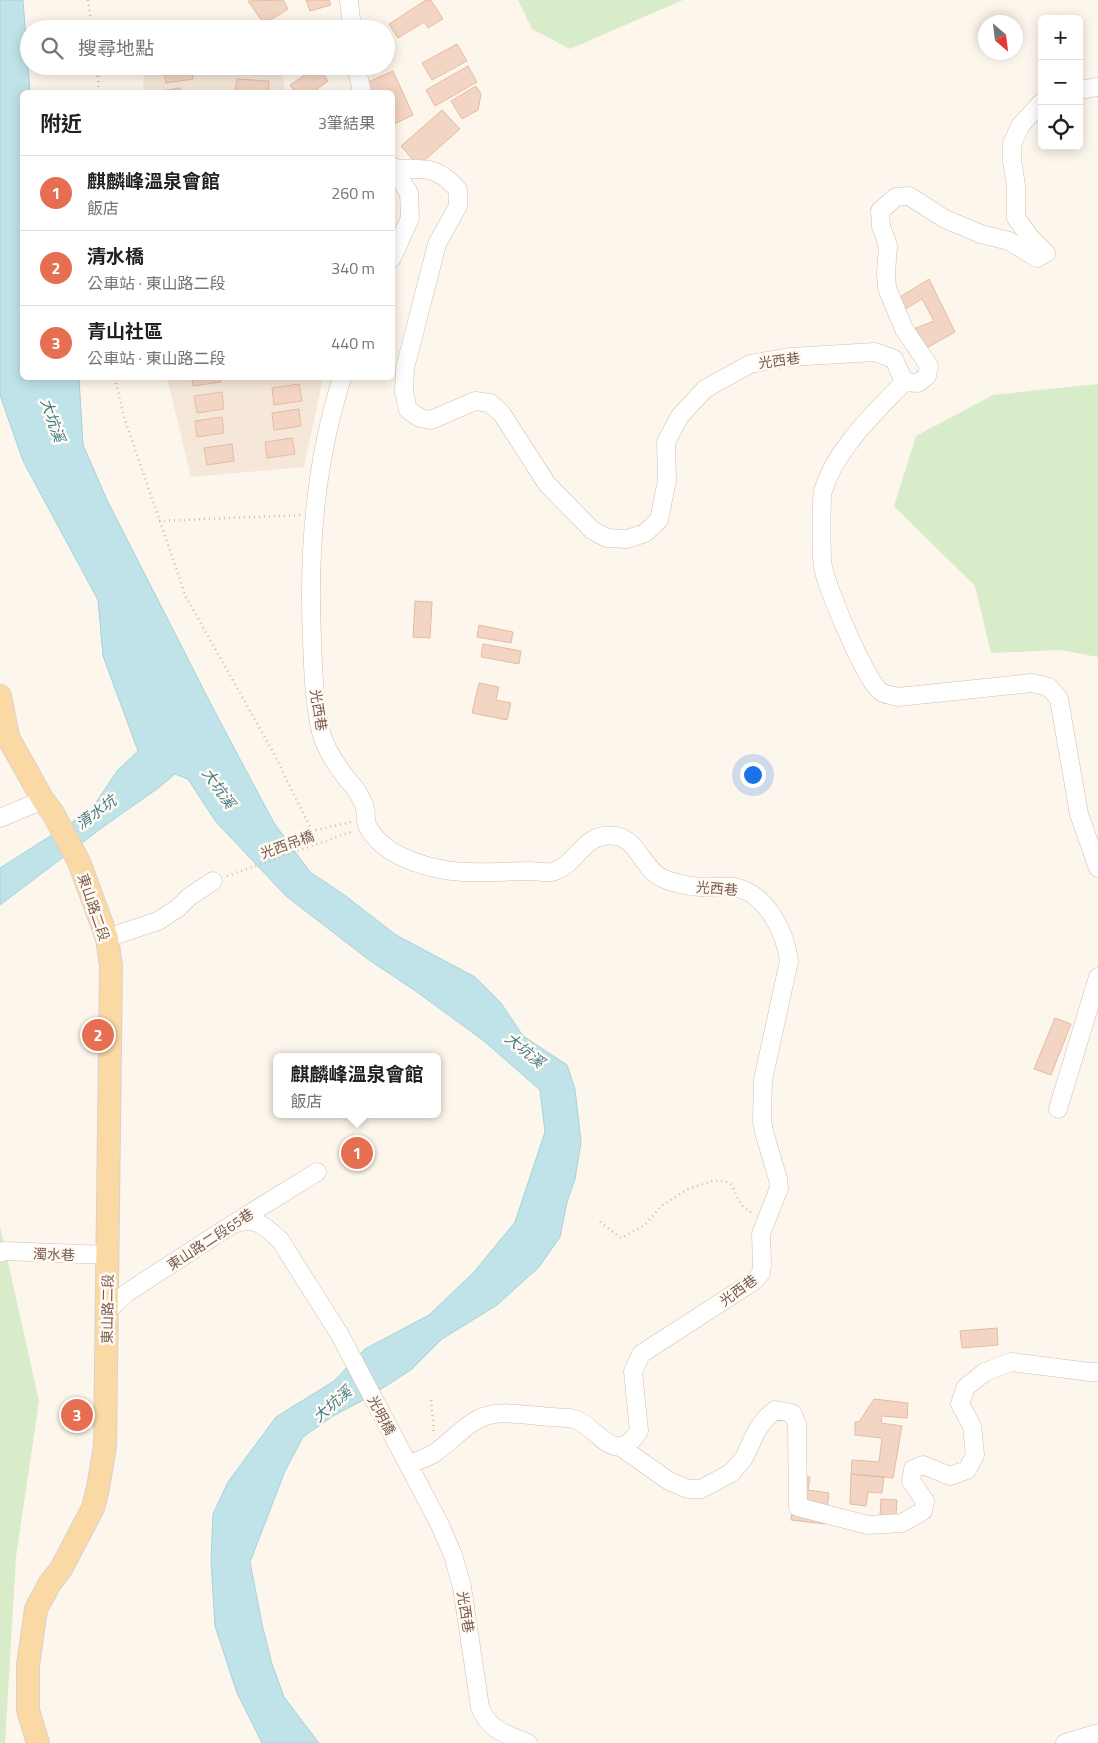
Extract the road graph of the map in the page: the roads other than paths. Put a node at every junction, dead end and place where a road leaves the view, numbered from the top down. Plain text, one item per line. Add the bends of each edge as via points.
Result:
1 (349, 0) edge
2 (351, 20) edge
3 (358, 75) edge
4 (1098, 87) edge
5 (1083, 89) edge
6 (362, 90) edge
7 (1039, 105) edge
8 (395, 168) edge
9 (395, 171) edge
10 (395, 251) edge
11 (341, 380) edge
12 (904, 382) junction
13 (0, 696) edge
14 (4, 729) edge
15 (48, 806) junction
16 (0, 818) edge
17 (1098, 868) edge
18 (213, 881) road end
19 (106, 938) junction
20 (1098, 977) edge
21 (1058, 1109) dead end
22 (317, 1172) dead end
23 (233, 1224) junction
24 (0, 1253) edge
25 (108, 1255) junction
26 (108, 1310) junction
27 (1098, 1372) edge
28 (396, 1443) joint
29 (619, 1446) junction
30 (408, 1464) junction
31 (1098, 1733) edge
32 (38, 1743) edge
33 (528, 1743) edge
34 (1065, 1743) edge

1 - 2 lane
3 - 6 lane
4 - 5 lane
7 - 12 lane via 1020,126 1012,144 1012,161 1016,218 1046,253 1037,258 1009,241 945,219 909,196 896,197 880,211 888,246 887,288 904,329 928,366 927,376 918,383
8 - 12 lane, 光西巷 via 431,169 448,179 458,190 458,206 438,244 404,368 408,410 420,418 431,420 475,401 490,403 502,414 548,484 592,530 607,538 627,539 645,533 659,520 667,480 666,442 680,416 705,390 750,364 790,357 875,352 894,358
9 - 10 lane, 光西巷 via 409,193 410,218
11 - 29 lane, 光西巷 via 321,460 314,514 310,595 313,675 321,733 328,750 366,808 366,822 374,836 398,855 452,871 554,872 598,836 614,836 633,846 659,877 699,887 732,886 755,896 776,922 787,945 789,961 763,1080 762,1120 779,1188 761,1234 761,1272 754,1281 641,1354 633,1372 640,1431 635,1438
12 - 17 lane via 865,422 835,465 822,492 823,568 840,616 867,675 880,692 898,697 1032,683 1049,687 1059,699 1079,814
13 - 14 main road
14 - 15 main road
15 - 16 lane
15 - 19 main road, 東山路二段 via 79,862
18 - 19 lane via 158,921
19 - 25 main road, 東山路二段 via 111,966
20 - 21 lane
22 - 23 lane, 東山路二段65巷
23 - 26 lane, 東山路二段65巷 via 128,1292
23 - 28 lane, 光明橋 via 254,1221 280,1240 340,1334
24 - 25 lane, 濁水巷
25 - 26 main road, 東山路二段
26 - 32 main road, 東山路二段 via 105,1446 98,1488 93,1508 78,1538 36,1609 28,1665 28,1710
27 - 29 lane via 1010,1362 985,1372 966,1387 960,1404 972,1426 975,1455 967,1470 950,1476 923,1465 913,1470 911,1481 925,1501 923,1512 902,1523 868,1525 798,1507 797,1424 792,1413 774,1410 757,1430 744,1458 731,1473 702,1489 688,1489 669,1481
28 - 30 lane, 光西巷
29 - 30 lane via 611,1445 574,1419 502,1414 485,1416 436,1452
30 - 33 lane, 光西巷 via 453,1556 462,1587 484,1717 497,1731
31 - 34 lane

